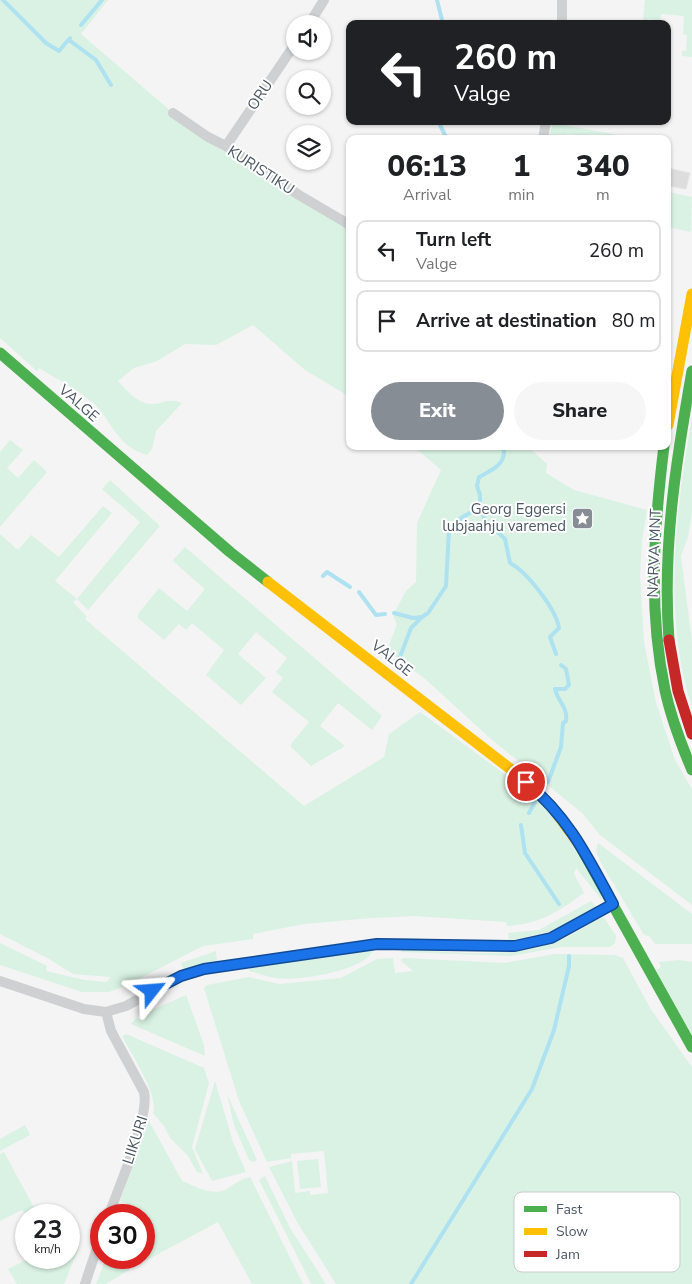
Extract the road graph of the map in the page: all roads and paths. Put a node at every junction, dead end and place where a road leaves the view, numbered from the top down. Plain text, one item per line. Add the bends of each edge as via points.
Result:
1 (324, 0) edge
2 (562, 0) edge
3 (315, 15) edge
4 (562, 20) edge
5 (286, 57) edge
6 (173, 113) dead end
7 (226, 146) junction
8 (346, 223) edge
9 (692, 294) edge
10 (0, 353) edge
11 (674, 363) junction
12 (692, 369) edge
13 (671, 394) edge
14 (664, 450) edge
15 (692, 734) edge
16 (692, 770) edge
17 (613, 904) junction
18 (0, 981) edge
19 (106, 1012) junction
20 (692, 1047) edge
21 (113, 1204) edge
22 (90, 1269) edge
23 (85, 1284) edge

1 - 3 street
2 - 4 street
5 - 7 street, ORU
6 - 7 street, KURISTIKU
7 - 8 street, KURISTIKU
9 - 11 street
10 - 17 street, VALGE via 244,564 538,792 575,834
11 - 12 street
11 - 13 street
12 - 15 street, NARVA MNT via 671,493 667,592 671,658 677,692
14 - 16 street, NARVA MNT via 654,560 656,640 671,721
17 - 19 street via 551,938 515,946 377,944 204,969 181,976 126,1006
17 - 20 street, VALGE
18 - 19 street via 84,1009
19 - 21 street, LIIKURI via 146,1102
22 - 23 street

